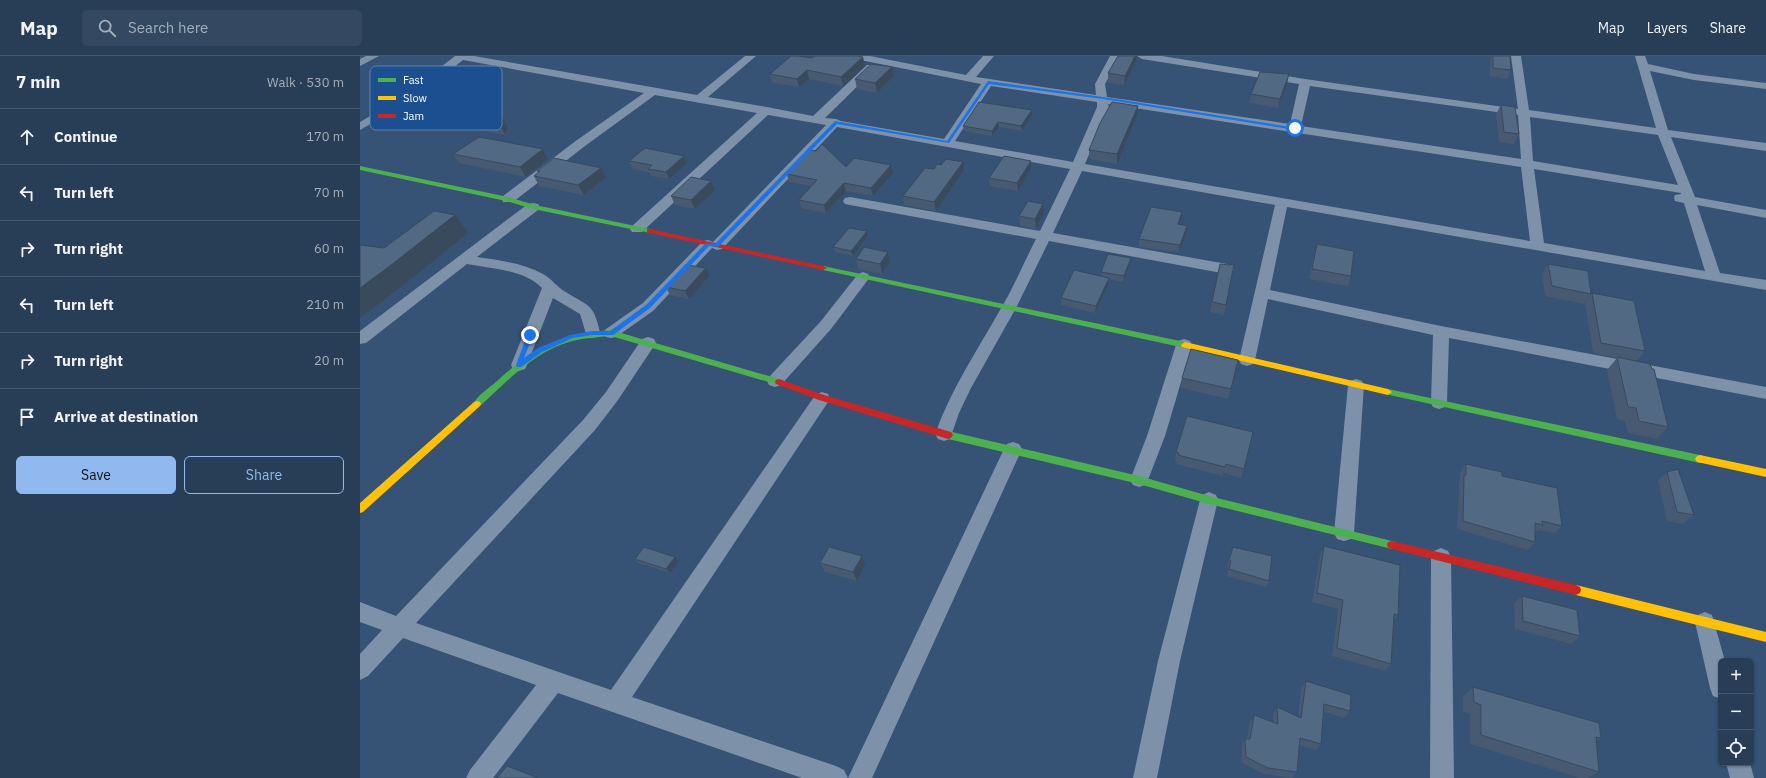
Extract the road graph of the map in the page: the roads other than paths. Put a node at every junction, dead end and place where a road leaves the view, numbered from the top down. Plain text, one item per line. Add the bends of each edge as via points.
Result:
1 (374, 56) edge
2 (462, 56) edge
3 (751, 56) edge
4 (855, 56) edge
5 (988, 56) edge
6 (1115, 56) edge
7 (1142, 56) edge
8 (1516, 56) edge
9 (879, 60) junction
10 (1641, 61) edge
11 (360, 63) edge
12 (449, 66) edge
13 (968, 78) junction
14 (988, 82) junction
15 (1305, 82) junction
16 (1766, 86) edge
17 (653, 91) junction
18 (1103, 98) junction
19 (699, 99) junction
20 (767, 110) junction
21 (1524, 112) junction
22 (816, 119) junction
23 (370, 121) edge
24 (836, 122) junction
25 (360, 127) edge
26 (1295, 128) junction
27 (1663, 133) junction
28 (948, 142) junction
29 (1766, 147) edge
30 (1077, 165) junction
31 (360, 168) edge
32 (1529, 169) junction
33 (1688, 195) junction
34 (508, 200) junction
35 (850, 201) dead end
36 (1282, 202) junction
37 (533, 207) junction
38 (1766, 214) edge
39 (637, 229) junction
40 (1045, 235) junction
41 (712, 245) junction
42 (1537, 246) junction
43 (463, 259) junction
44 (1227, 269) edge
45 (863, 277) junction
46 (1714, 277) junction
47 (1766, 285) edge
48 (550, 286) junction
49 (1262, 293) junction
50 (1008, 308) junction
51 (1441, 331) junction
52 (592, 333) junction
53 (611, 333) junction
54 (360, 339) edge
55 (648, 343) junction
56 (1184, 345) junction
57 (1247, 360) junction
58 (519, 365) junction
59 (775, 381) junction
60 (1356, 385) junction
61 (1766, 393) edge
62 (822, 398) junction
63 (1439, 403) junction
64 (944, 434) junction
65 (1013, 449) junction
66 (1766, 473) edge
67 (1139, 480) junction
68 (1209, 500) junction
69 (360, 509) edge
70 (1344, 533) junction
71 (1441, 557) junction
72 (360, 612) edge
73 (1704, 622) junction
74 (398, 627) junction
75 (1766, 637) edge
76 (360, 669) edge
77 (1718, 676) edge
78 (554, 680) junction
79 (616, 702) junction
80 (1739, 766) edge
81 (478, 778) edge
82 (835, 778) edge
83 (860, 778) edge
84 (1145, 778) edge
85 (1442, 778) edge
86 (1742, 778) edge

1 - 11 street
2 - 12 street
2 - 17 street
3 - 19 street
4 - 9 street
5 - 13 street
6 - 18 street via 1100,84
7 - 15 street
8 - 21 street
9 - 13 street
9 - 22 street
10 - 16 street via 1694,77
10 - 27 street
13 - 14 street
14 - 18 street
14 - 28 street
15 - 21 street
15 - 26 street
17 - 19 street
17 - 34 street
18 - 26 street
18 - 30 street via 1103,106 1091,138
19 - 20 street
20 - 22 street
20 - 39 street
21 - 27 street
21 - 32 street
22 - 24 street
23 - 25 street
24 - 28 street
24 - 41 street
26 - 32 street
27 - 29 street
27 - 33 street
28 - 30 street
30 - 36 street
30 - 40 street
31 - 34 street
32 - 33 street via 1599,184
32 - 42 street
33 - 38 street
33 - 46 street
34 - 37 street
35 - 40 street
36 - 42 street
36 - 49 street
37 - 39 street
37 - 43 street
39 - 41 street
40 - 44 street
40 - 50 street
41 - 45 street
41 - 53 street via 648,307
42 - 46 street
43 - 48 street via 523,271 537,276
43 - 54 street
45 - 50 street
45 - 59 street via 826,325
46 - 47 street
48 - 52 street via 555,292 586,310
48 - 58 street
49 - 51 street
49 - 57 street
50 - 56 street
50 - 64 street via 963,388
51 - 61 street
51 - 63 street
52 - 53 street
52 - 58 street via 555,343
53 - 55 street
55 - 59 street
55 - 74 street via 589,425
56 - 57 street
56 - 67 street via 1156,436
57 - 60 street
58 - 69 street
59 - 62 street
60 - 63 street
60 - 70 street
62 - 64 street
62 - 79 street
63 - 66 street
64 - 65 street
65 - 67 street
65 - 83 street
67 - 68 street
68 - 70 street
68 - 84 street via 1169,660
70 - 71 street
71 - 73 street
71 - 85 street
72 - 74 street
73 - 75 street
73 - 77 street
74 - 76 street
74 - 78 street
78 - 79 street
78 - 81 street
79 - 82 street
80 - 86 street

